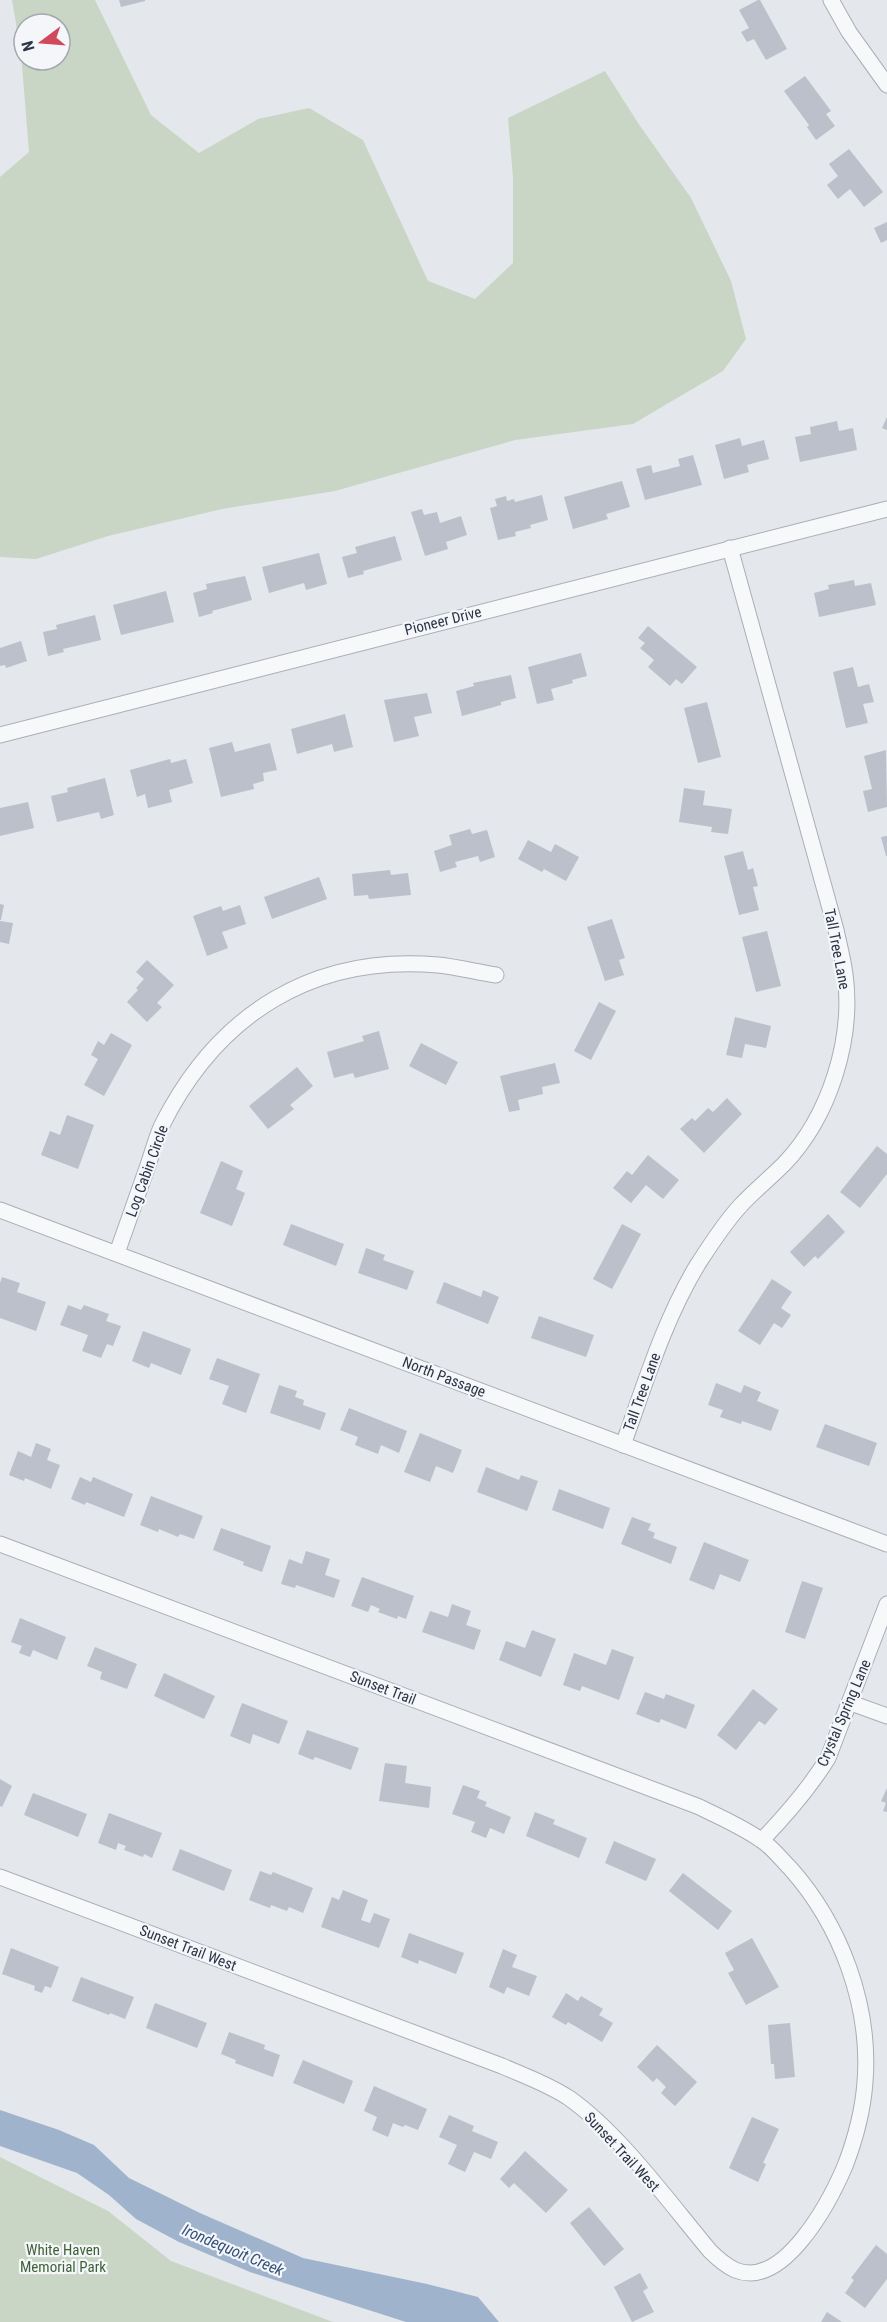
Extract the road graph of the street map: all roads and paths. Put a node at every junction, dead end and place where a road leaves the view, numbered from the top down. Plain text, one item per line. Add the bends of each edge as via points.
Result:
1 (831, 0) edge
2 (887, 85) edge
3 (887, 509) edge
4 (730, 548) junction
5 (0, 735) edge
6 (496, 975) dead end
7 (0, 1210) edge
8 (117, 1253) junction
9 (623, 1445) junction
10 (0, 1544) edge
11 (887, 1544) edge
12 (887, 1604) edge
13 (851, 1703) junction
14 (887, 1716) edge
15 (762, 1840) junction
16 (0, 1877) edge

1 - 2 street
3 - 4 street, Pioneer Drive
4 - 5 street, Pioneer Drive
4 - 9 street, Tall Tree Lane via 836,930 845,975 845,1023 833,1080 809,1133 785,1163 740,1206 680,1295
6 - 8 street, Log Cabin Circle via 439,965 363,967 304,983 244,1020 178,1096 161,1127
7 - 8 street, North Passage
8 - 9 street, North Passage
9 - 11 street, North Passage
10 - 15 street, Sunset Trail via 697,1806
12 - 13 street, Crystal Spring Lane
13 - 14 street
13 - 15 street, Crystal Spring Lane via 828,1758 813,1782
15 - 16 street, Sunset Trail West via 811,1894 836,1938 856,1992 866,2054 862,2106 848,2157 825,2207 788,2255 766,2269 752,2271 737,2271 723,2264 608,2133 586,2111 550,2086

